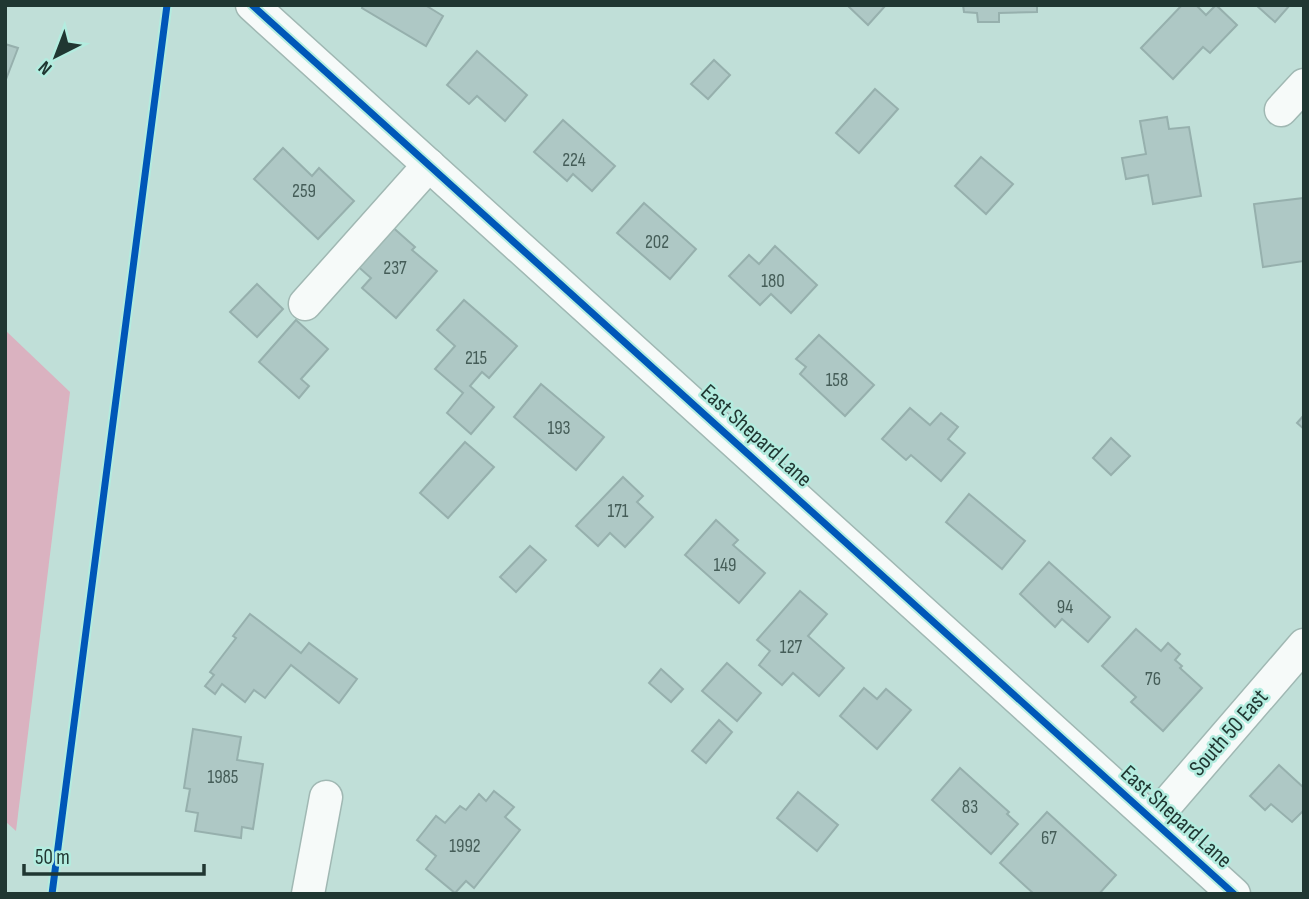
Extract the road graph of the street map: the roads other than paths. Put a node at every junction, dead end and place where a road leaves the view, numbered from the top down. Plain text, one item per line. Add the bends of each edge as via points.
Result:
1 (252, 5) edge
2 (1304, 85) edge
3 (1282, 110) dead end
4 (429, 165) junction
5 (305, 304) dead end
6 (1304, 645) edge
7 (326, 797) dead end
8 (1153, 820) junction
9 (308, 894) edge
10 (1234, 894) edge

1 - 4 street, East Shepard Lane
2 - 3 street
4 - 5 street
4 - 8 street, East Shepard Lane
6 - 8 street, South 50 East
7 - 9 street
8 - 10 street, East Shepard Lane

